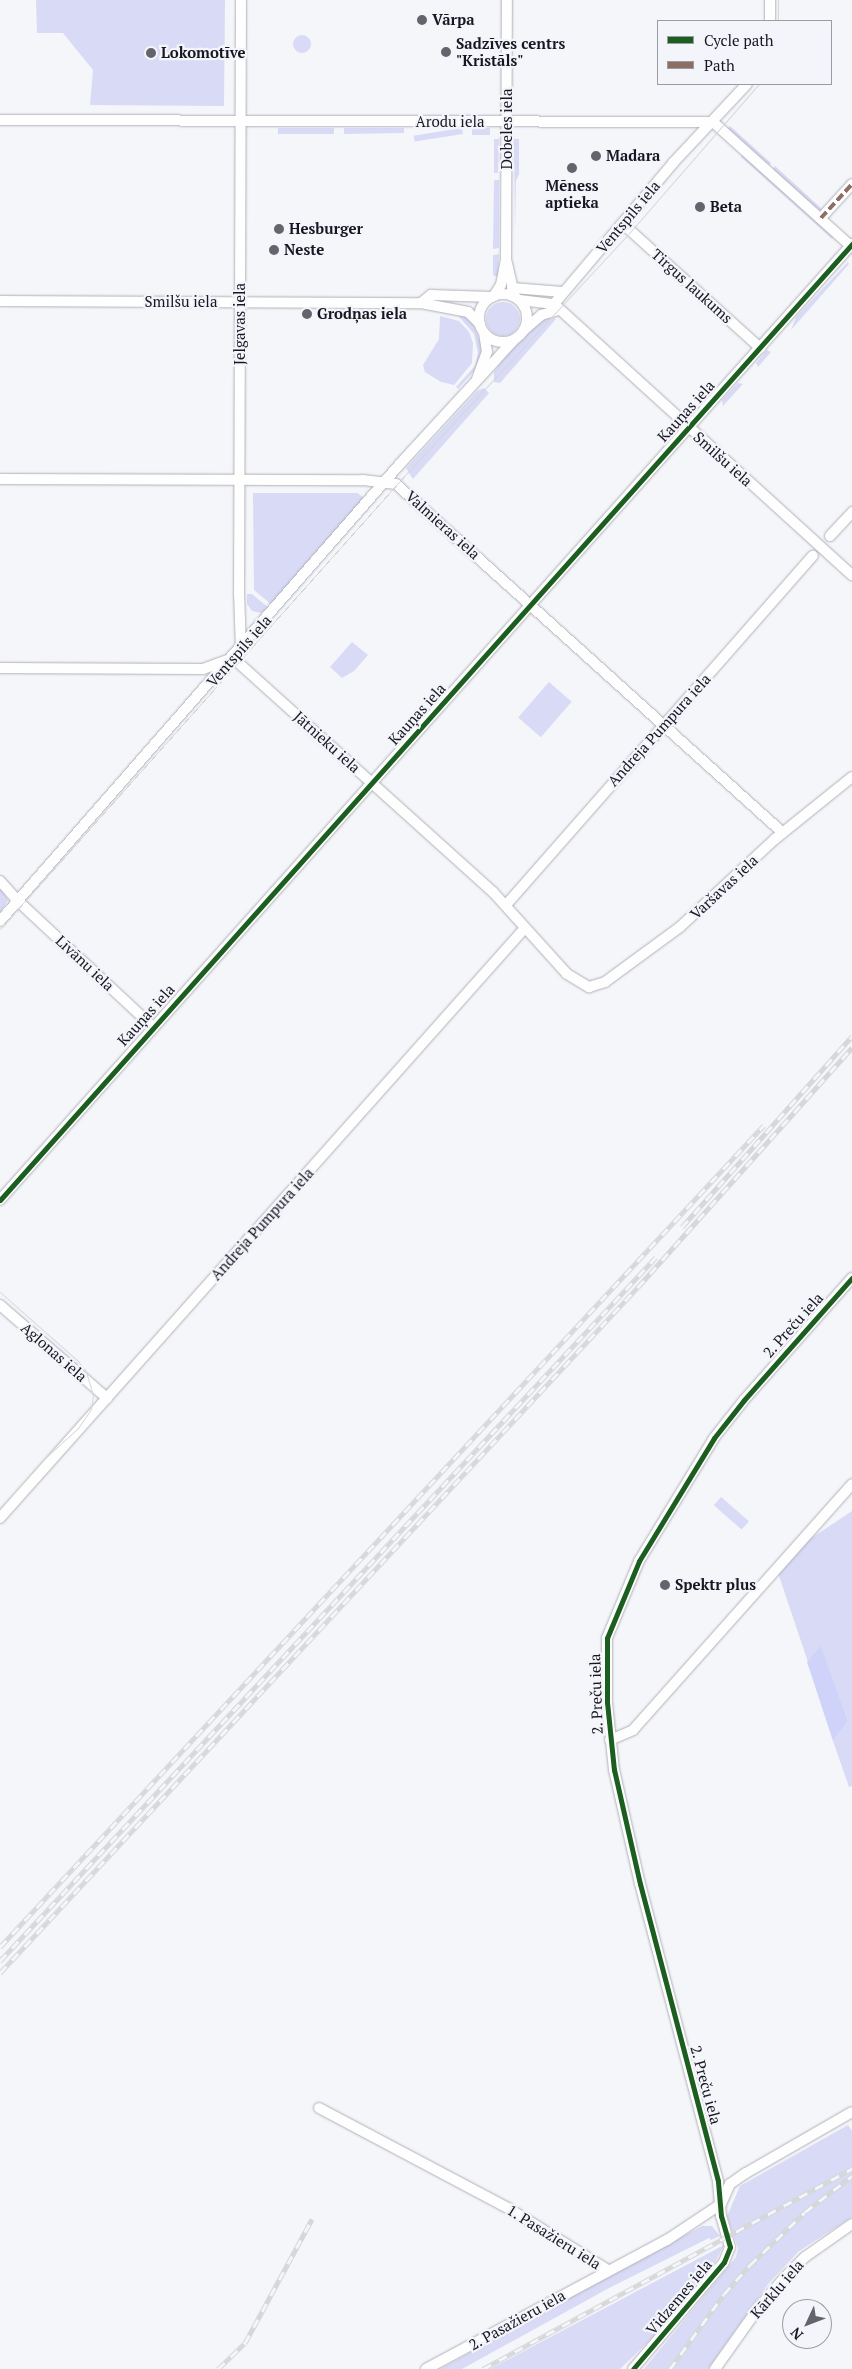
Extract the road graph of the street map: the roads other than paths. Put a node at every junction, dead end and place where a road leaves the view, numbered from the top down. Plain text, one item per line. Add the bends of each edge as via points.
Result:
1 (241, 0) edge
2 (507, 0) edge
3 (770, 0) edge
4 (770, 20) edge
5 (746, 85) edge
6 (0, 120) edge
7 (241, 121) junction
8 (506, 122) junction
9 (713, 122) junction
10 (852, 184) edge
11 (820, 218) junction
12 (623, 224) junction
13 (852, 245) edge
14 (506, 258) junction
15 (564, 292) junction
16 (516, 295) junction
17 (492, 296) junction
18 (0, 301) edge
19 (240, 302) junction
20 (421, 303) junction
21 (556, 307) junction
22 (482, 328) junction
23 (524, 330) junction
24 (515, 339) junction
25 (760, 348) junction
26 (477, 379) junction
27 (688, 427) junction
28 (0, 479) edge
29 (239, 480) junction
30 (386, 483) junction
31 (852, 512) edge
32 (830, 536) dead end
33 (813, 556) dead end
34 (852, 575) edge
35 (531, 604) junction
36 (241, 648) junction
37 (233, 658) junction
38 (0, 668) edge
39 (665, 723) junction
40 (852, 777) edge
41 (372, 783) junction
42 (783, 832) junction
43 (0, 881) edge
44 (18, 901) junction
45 (506, 904) junction
46 (0, 921) edge
47 (524, 929) junction
48 (590, 987) joint
49 (152, 1026) junction
50 (0, 1200) edge
51 (852, 1278) edge
52 (0, 1305) edge
53 (107, 1398) junction
54 (852, 1484) edge
55 (0, 1518) edge
56 (610, 1740) junction
57 (319, 2108) dead end
58 (852, 2112) edge
59 (721, 2204) junction
60 (852, 2224) edge
61 (608, 2270) junction
62 (426, 2369) edge
63 (633, 2369) edge
64 (715, 2369) edge

1 - 7 street, Jelgavas iela
2 - 8 street, Dobeles iela
3 - 4 street
5 - 9 street, Ventspils iela
6 - 7 street, Arodu iela
7 - 8 street, Arodu iela
7 - 19 street, Jelgavas iela
8 - 9 street, Arodu iela
8 - 14 street, Dobeles iela
9 - 11 street
9 - 12 street, Ventspils iela via 673,163
10 - 11 street
11 - 13 street
12 - 15 street, Ventspils iela
12 - 25 street, Tirgus laukums
13 - 25 street, Kauņas iela
14 - 16 street
14 - 17 street via 501,284
15 - 16 street
15 - 21 street, Ventspils iela
16 - 17 street
16 - 21 street
16 - 23 street via 527,315
17 - 20 street, Smilšu iela via 431,295
17 - 22 street via 480,309
18 - 19 street, Smilšu iela
19 - 20 street, Smilšu iela
19 - 29 street, Jelgavas iela
20 - 22 street, Smilšu iela via 468,312
21 - 23 street
21 - 27 street, Smilšu iela
22 - 24 street via 494,341
22 - 26 street, Ventspils iela via 487,352
23 - 24 street
24 - 26 street, Ventspils iela
25 - 27 street, Kauņas iela
26 - 30 street, Ventspils iela
27 - 34 street, Smilšu iela
27 - 35 street, Kauņas iela
28 - 29 street, Valmieras iela
29 - 30 street, Valmieras iela
29 - 36 street, Jelgavas iela
30 - 35 street, Valmieras iela via 396,484
30 - 36 street, Ventspils iela
31 - 32 street
33 - 39 street, Andreja Pumpura iela
35 - 39 street, Valmieras iela
35 - 41 street, Kauņas iela
36 - 37 street, Ventspils iela
37 - 38 street via 203,669
37 - 41 street, Jātnieku iela
37 - 44 street, Ventspils iela
39 - 42 street, Valmieras iela
39 - 45 street, Andreja Pumpura iela
40 - 42 street, Varšavas iela
41 - 45 street, Jātnieku iela
41 - 49 street, Kauņas iela
42 - 48 street, Varšavas iela via 680,927 605,982
43 - 44 street, Līvānu iela
44 - 46 street, Ventspils iela
44 - 49 street, Līvānu iela
45 - 47 street, Jātnieku iela
47 - 48 street, Jātnieku iela via 533,934 567,974
47 - 53 street, Andreja Pumpura iela
49 - 50 street, Kauņas iela
51 - 56 street, 2. Preču iela via 719,1431 639,1561 607,1638
52 - 53 street, Aglonas iela
53 - 55 street, Andreja Pumpura iela
54 - 56 street via 634,1730
56 - 59 street, 2. Preču iela via 640,1884 718,2180
57 - 61 street, 1. Pasažieru iela via 508,2208
58 - 59 street, 1. Pasažieru iela via 730,2184
59 - 61 street, 1. Pasažieru iela via 667,2240
59 - 63 street, Vidzemes iela via 730,2247 724,2262
60 - 64 street, Kārklu iela via 805,2257 783,2279 759,2306
61 - 62 street, 2. Pasažieru iela

